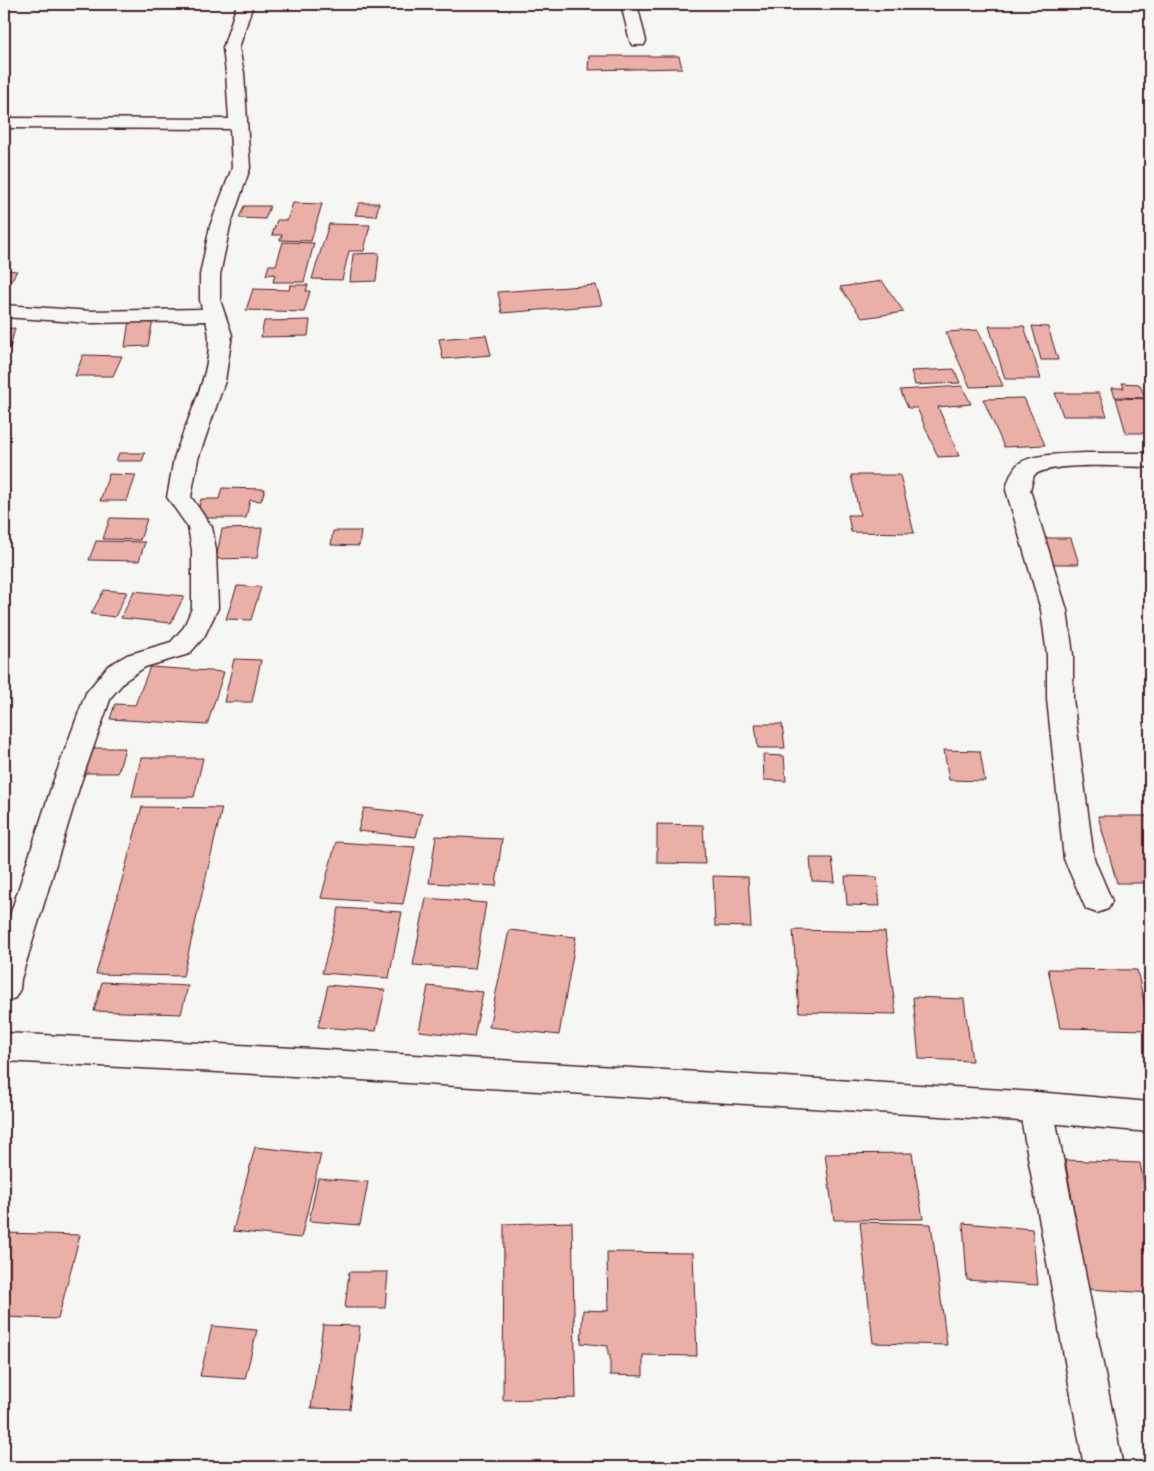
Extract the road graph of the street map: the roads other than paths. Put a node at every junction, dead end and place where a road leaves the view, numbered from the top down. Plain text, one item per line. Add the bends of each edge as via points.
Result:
1 (245, 4) edge
2 (628, 4) edge
3 (638, 41) dead end
4 (4, 123) edge
5 (239, 124) junction
6 (4, 311) edge
7 (215, 315) junction
8 (1150, 460) edge
9 (1097, 901) dead end
10 (4, 988) edge
11 (4, 1047) edge
12 (1036, 1107) junction
13 (1150, 1117) edge
14 (1104, 1467) edge

1 - 5 street via 231,48
2 - 3 street
4 - 5 street
5 - 7 street via 242,168 220,226 210,275 210,300
6 - 7 street via 91,317
7 - 10 street via 220,336 214,381 186,459 179,497 200,527 204,550 205,608 195,631 180,648 136,661 117,673 99,693 66,785
8 - 9 street via 1041,464 1028,469 1018,490 1054,610 1072,809 1080,859
11 - 12 street
12 - 13 street
12 - 14 street

